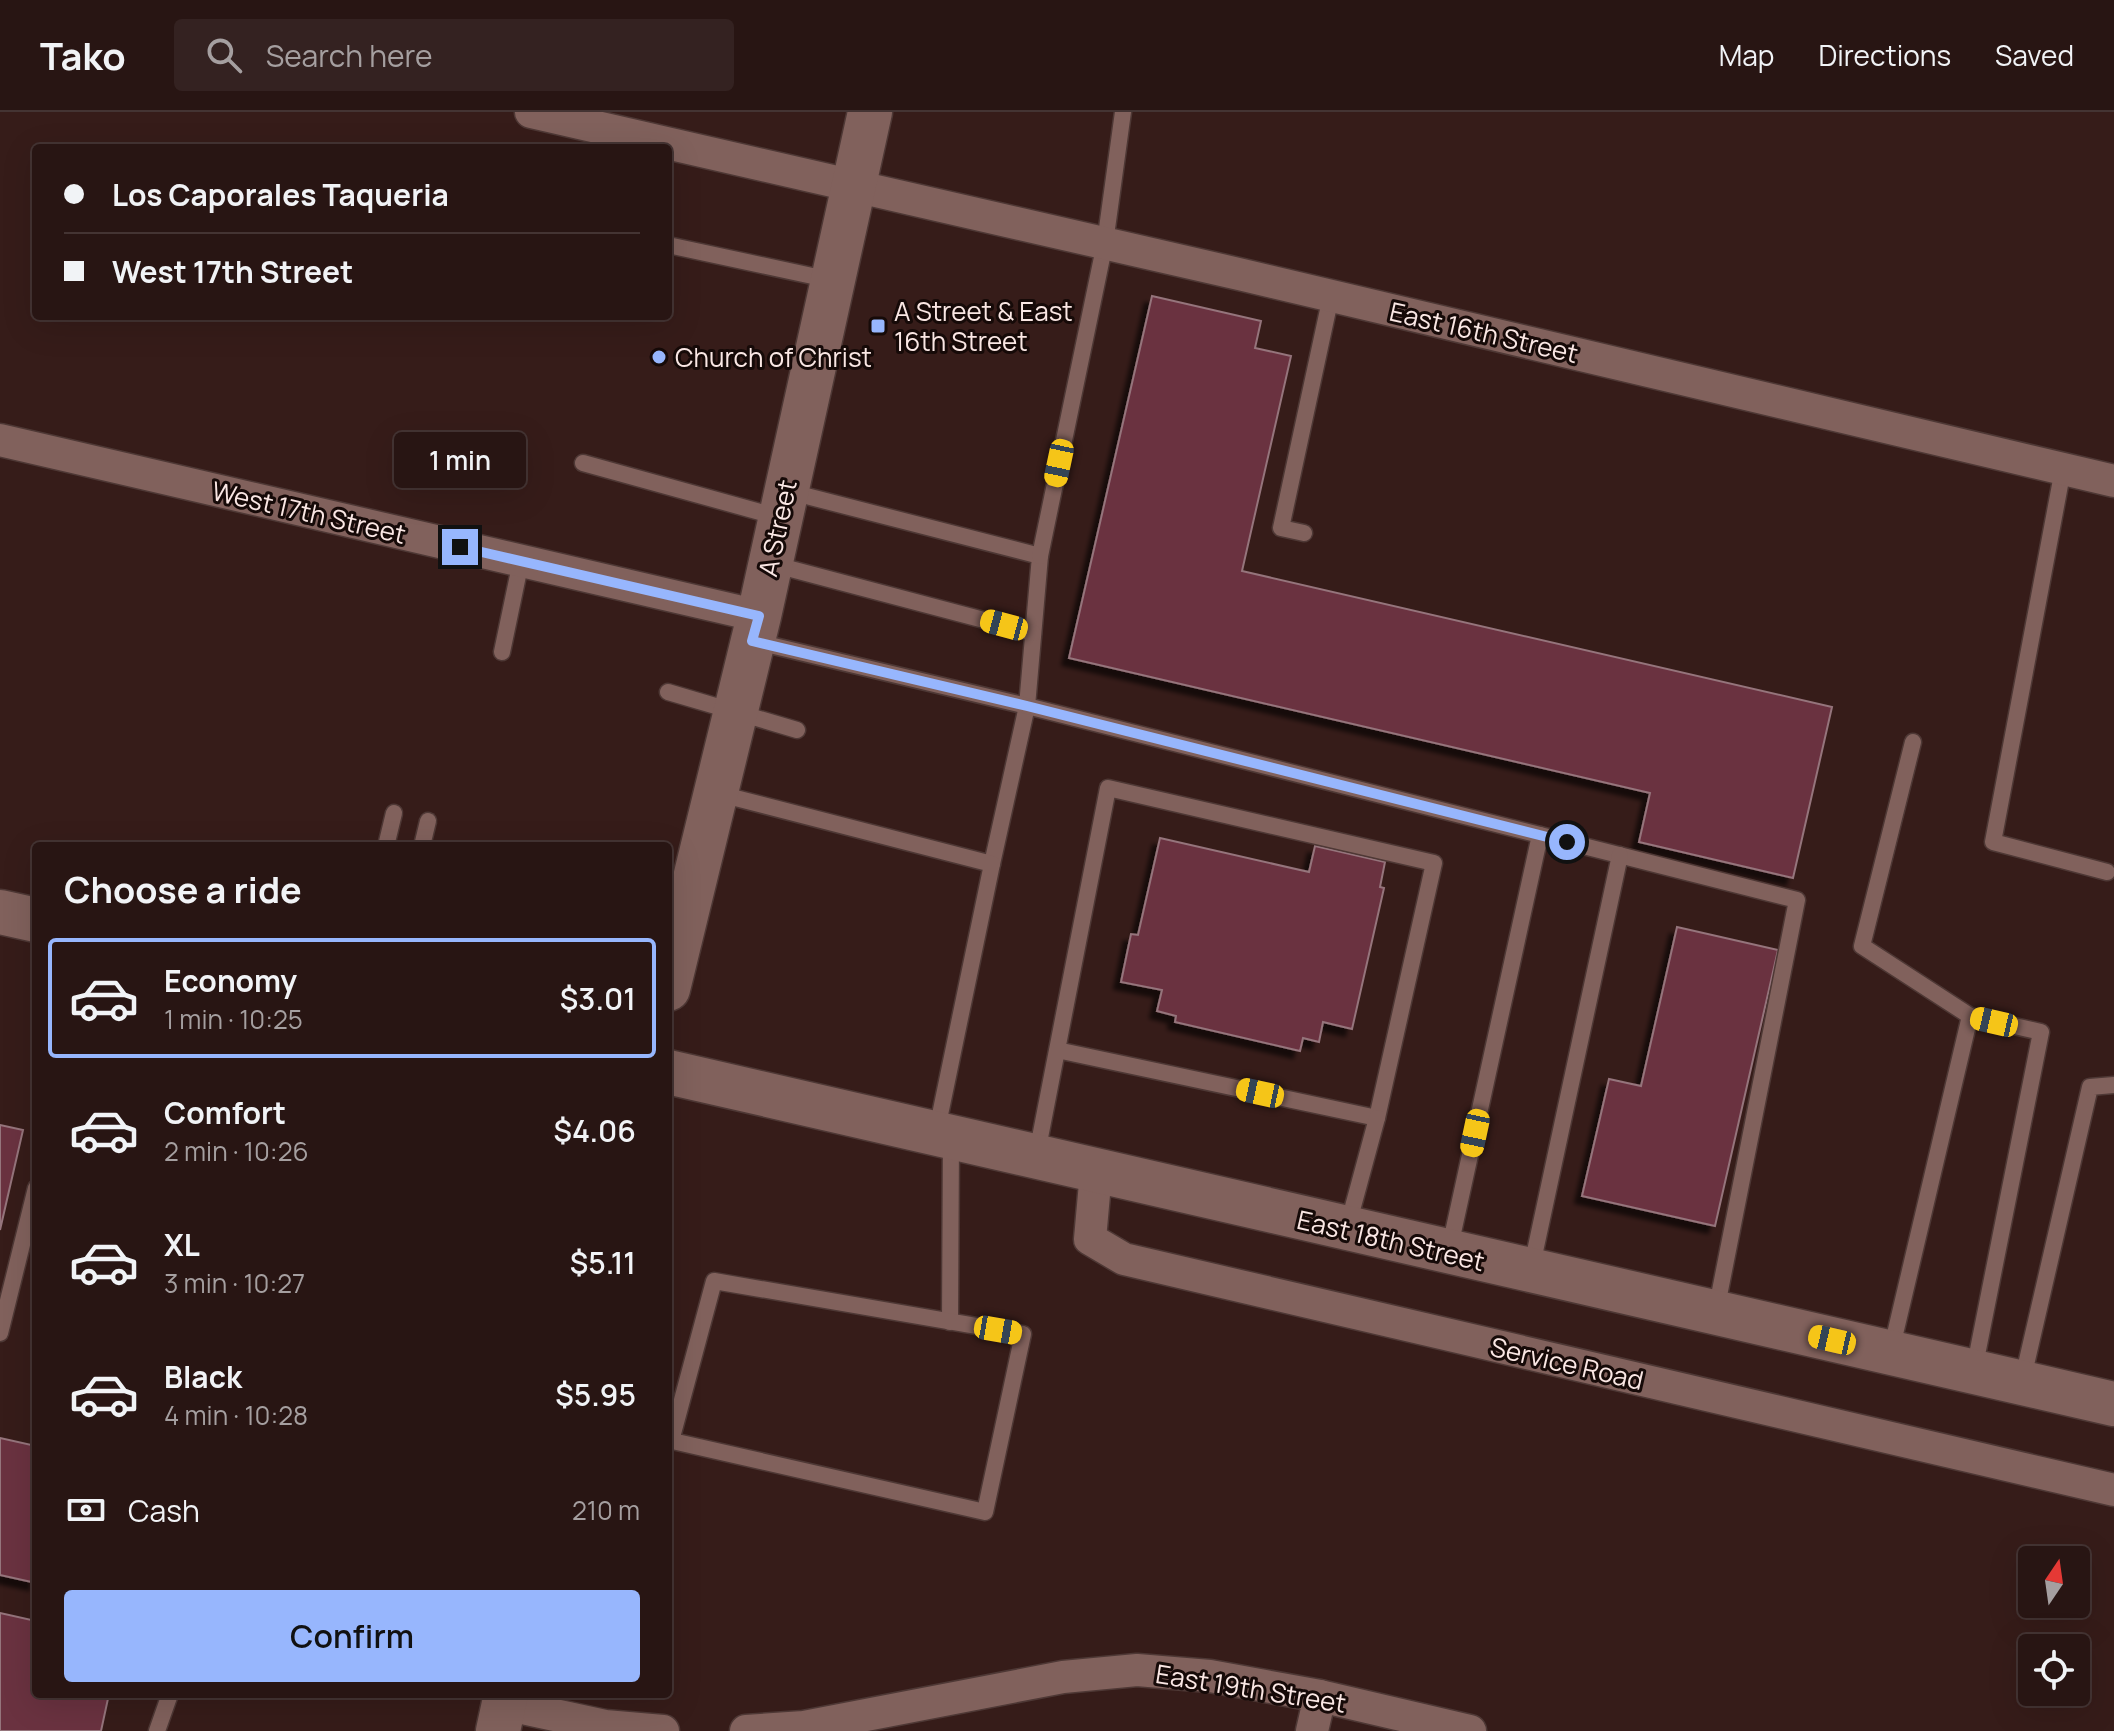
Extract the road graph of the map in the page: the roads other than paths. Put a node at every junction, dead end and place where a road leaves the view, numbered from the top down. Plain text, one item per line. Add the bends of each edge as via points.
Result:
1 (531, 112) edge
2 (870, 112) edge
3 (1123, 112) edge
4 (659, 144) edge
5 (672, 147) edge
6 (853, 186) junction
7 (1105, 243) junction
8 (672, 246) edge
9 (832, 281) junction
10 (1331, 296) junction
11 (0, 440) edge
12 (583, 463) dead end
13 (2063, 469) junction
14 (2114, 481) edge
15 (783, 504) junction
16 (1304, 533) dead end
17 (1040, 556) junction
18 (521, 561) junction
19 (770, 563) junction
20 (755, 628) junction
21 (1033, 633) junction
22 (502, 652) dead end
23 (668, 692) dead end
24 (1027, 706) junction
25 (734, 714) junction
26 (797, 730) dead end
27 (1913, 742) dead end
28 (715, 793) junction
29 (394, 813) dead end
30 (428, 821) dead end
31 (1540, 835) junction
32 (387, 842) edge
33 (423, 842) edge
34 (1620, 855) junction
35 (992, 864) junction
36 (2107, 872) dead end
37 (0, 912) edge
38 (32, 919) edge
39 (672, 966) edge
40 (1970, 1016) junction
41 (1057, 1050) junction
42 (672, 1073) edge
43 (2114, 1085) edge
44 (1377, 1118) junction
45 (943, 1137) junction
46 (1036, 1159) junction
47 (1096, 1172) junction
48 (32, 1204) edge
49 (1347, 1230) junction
50 (1449, 1253) junction
51 (1531, 1272) junction
52 (1715, 1313) junction
53 (950, 1322) junction
54 (0, 1333) edge
55 (1891, 1353) junction
56 (1974, 1372) junction
57 (2022, 1383) junction
58 (2114, 1404) edge
59 (672, 1433) edge
60 (672, 1440) edge
61 (2114, 1490) edge
62 (1320, 1696) junction
63 (169, 1698) edge
64 (503, 1710) edge
65 (906, 1721) edge
66 (157, 1731) edge
67 (663, 1731) edge
68 (746, 1731) edge
69 (1312, 1731) edge
70 (1470, 1731) edge

1 - 4 street, East 16th Street
2 - 6 main road, A Street
3 - 7 lane
5 - 6 street, East 16th Street
6 - 7 street, East 16th Street
6 - 9 main road, A Street
7 - 10 street, East 16th Street
7 - 17 lane
8 - 9 lane
9 - 15 main road, A Street
10 - 13 street, East 16th Street
10 - 16 lane via 1281,528
11 - 18 street, West 17th Street
12 - 15 lane
13 - 14 street, East 16th Street
13 - 36 lane via 1993,842
15 - 17 lane
15 - 19 main road, A Street
17 - 21 lane
18 - 20 street, West 17th Street
18 - 22 lane
19 - 20 main road, A Street
19 - 21 lane
20 - 24 lane
20 - 25 main road, A Street
21 - 24 lane
23 - 25 lane
24 - 31 lane
24 - 35 lane
25 - 26 lane
25 - 28 main road, A Street
27 - 40 lane via 1862,946
28 - 35 lane
28 - 39 main road, A Street via 686,884
29 - 32 lane
30 - 33 lane
31 - 34 lane
31 - 50 lane
34 - 51 lane
34 - 52 lane via 1797,900
35 - 45 lane
37 - 38 main road
40 - 55 lane
40 - 56 lane via 2041,1032
41 - 44 lane
41 - 44 lane via 1108,788 1434,863
41 - 46 lane
42 - 45 main road, East 18th Street
43 - 57 lane via 2090,1087
44 - 49 lane
45 - 46 main road, East 18th Street
45 - 53 lane
46 - 47 main road, East 18th Street
47 - 49 main road, East 18th Street
47 - 61 street, Service Road via 1090,1239 1124,1259
48 - 54 lane
49 - 50 main road, East 18th Street
50 - 51 main road, East 18th Street
51 - 52 main road, East 18th Street
52 - 55 main road, East 18th Street
53 - 59 lane via 714,1281
53 - 60 lane via 1023,1334 985,1512
55 - 56 main road, East 18th Street
56 - 57 main road, East 18th Street
57 - 58 main road, East 18th Street
62 - 65 street, East 19th Street via 1210,1676 1137,1670 1063,1677
62 - 69 street
62 - 70 street, East 19th Street
63 - 66 lane
64 - 67 street
65 - 68 street, East 19th Street

